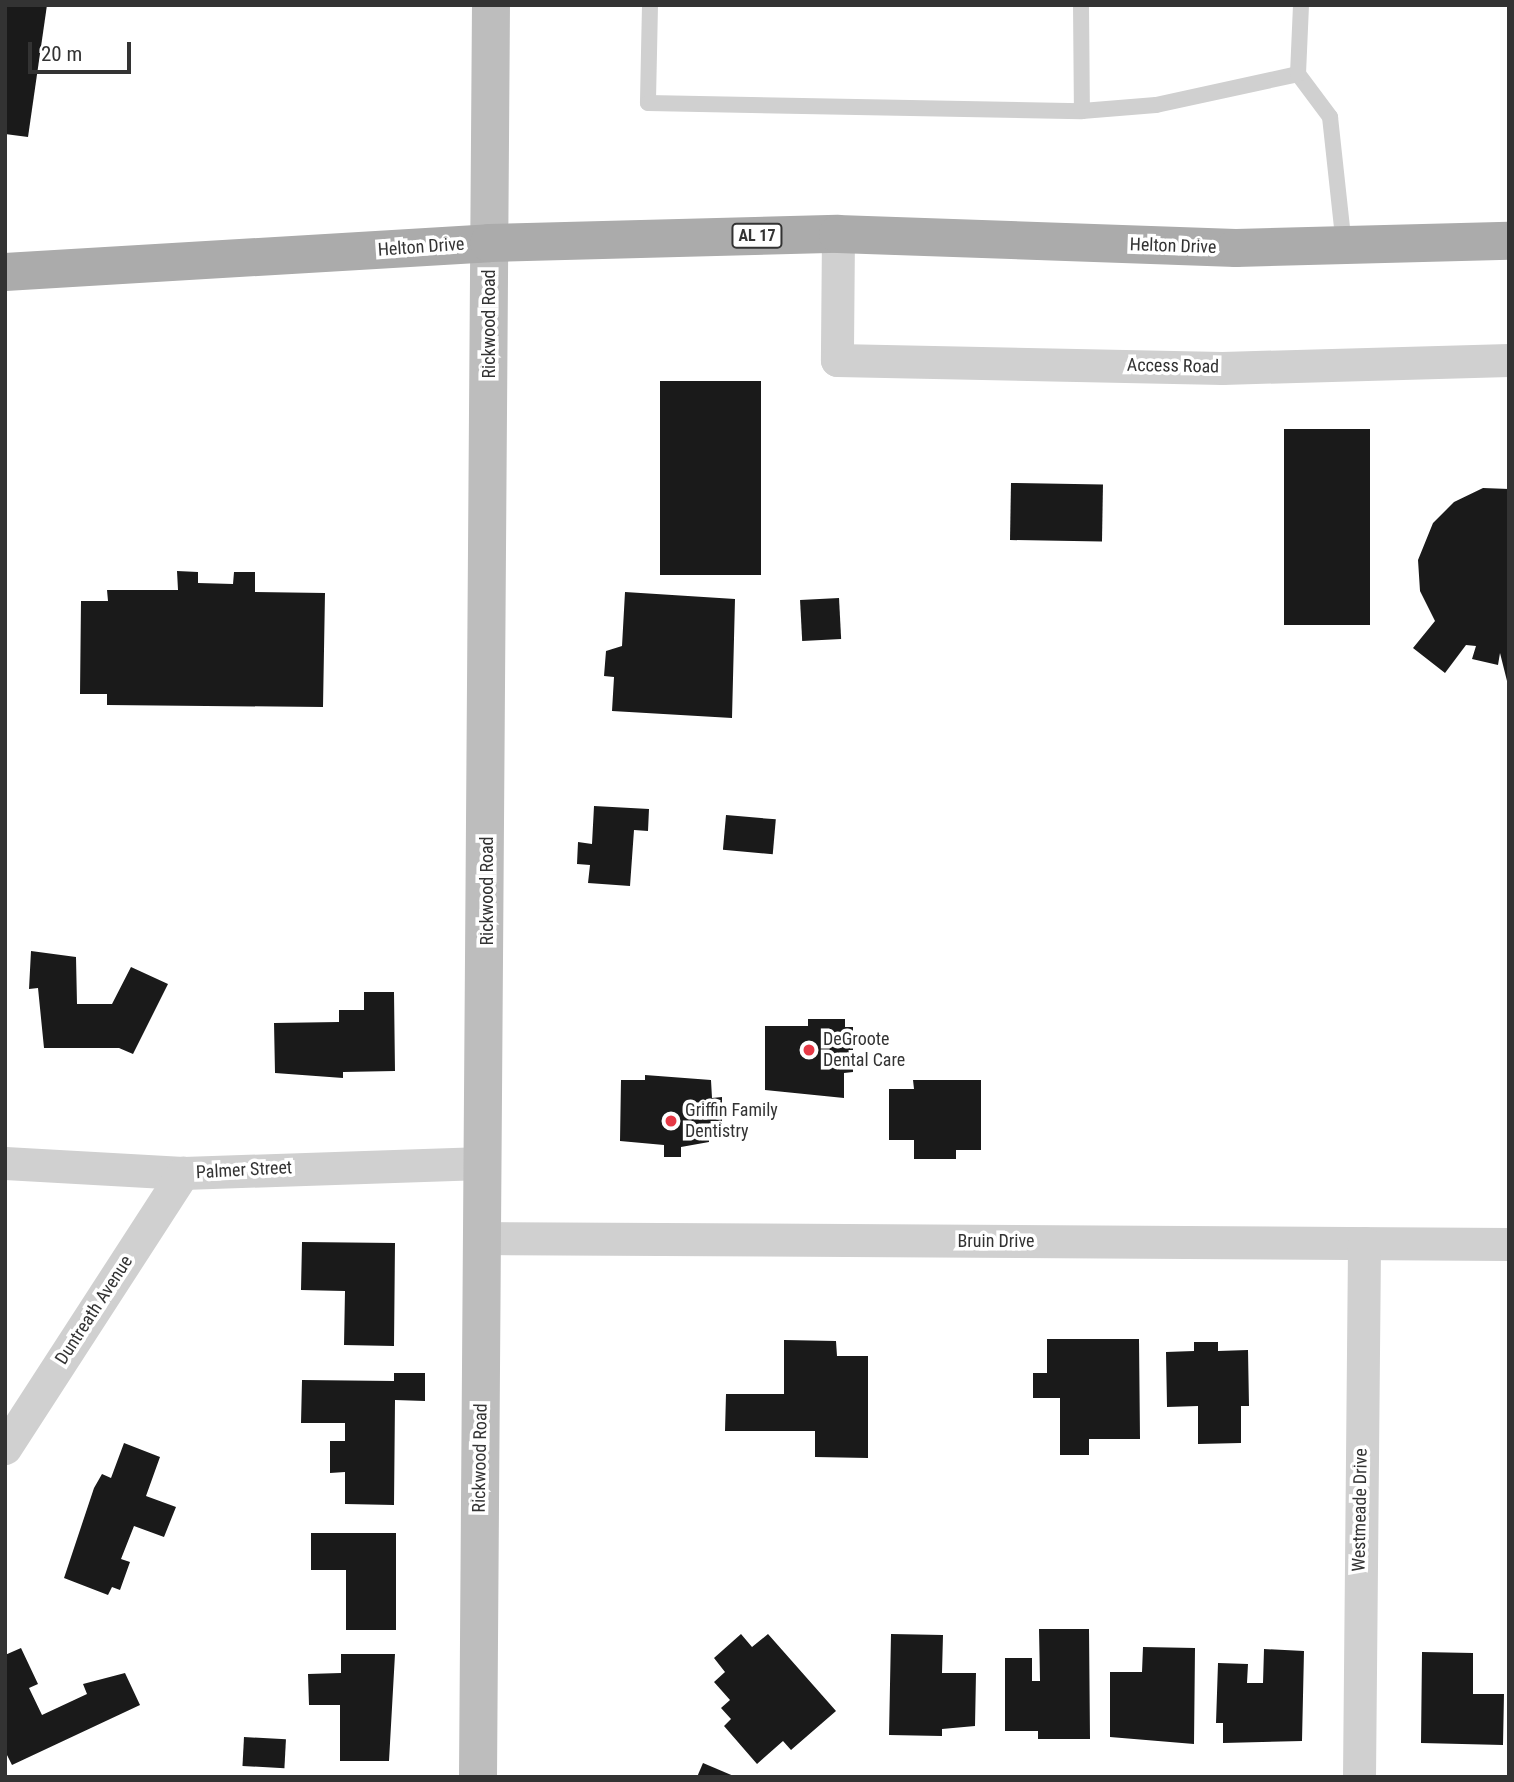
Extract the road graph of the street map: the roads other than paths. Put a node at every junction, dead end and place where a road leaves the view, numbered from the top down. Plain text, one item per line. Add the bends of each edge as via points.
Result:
1 (491, 5) edge
2 (650, 5) edge
3 (1081, 5) edge
4 (1301, 5) edge
5 (1297, 74) junction
6 (1082, 111) junction
7 (838, 234) junction
8 (1509, 241) edge
9 (489, 243) junction
10 (1344, 245) junction
11 (5, 272) edge
12 (1509, 360) edge
13 (5, 1163) edge
14 (483, 1163) junction
15 (183, 1173) junction
16 (482, 1238) junction
17 (1364, 1243) junction
18 (1509, 1244) edge
19 (5, 1448) edge
20 (478, 1777) edge
21 (1359, 1777) edge

1 - 9 main road, Rickwood Road
2 - 6 lane via 648,103
3 - 6 lane
4 - 5 lane
5 - 6 lane via 1156,105
5 - 10 lane via 1331,117
7 - 9 main road, Helton Drive / AL 17
7 - 10 main road, Helton Drive / AL 17 via 1236,248
7 - 12 street, Access Road via 837,360 1222,368
8 - 10 main road, Helton Drive / AL 17
9 - 11 main road, Helton Drive / AL 17
9 - 14 main road, Rickwood Road
13 - 15 street, Palmer Street
14 - 15 street, Palmer Street
14 - 16 main road, Rickwood Road
15 - 19 street, Duntreath Avenue
16 - 17 street, Bruin Drive
16 - 20 main road, Rickwood Road
17 - 18 street, Bruin Drive
17 - 21 street, Westmeade Drive

